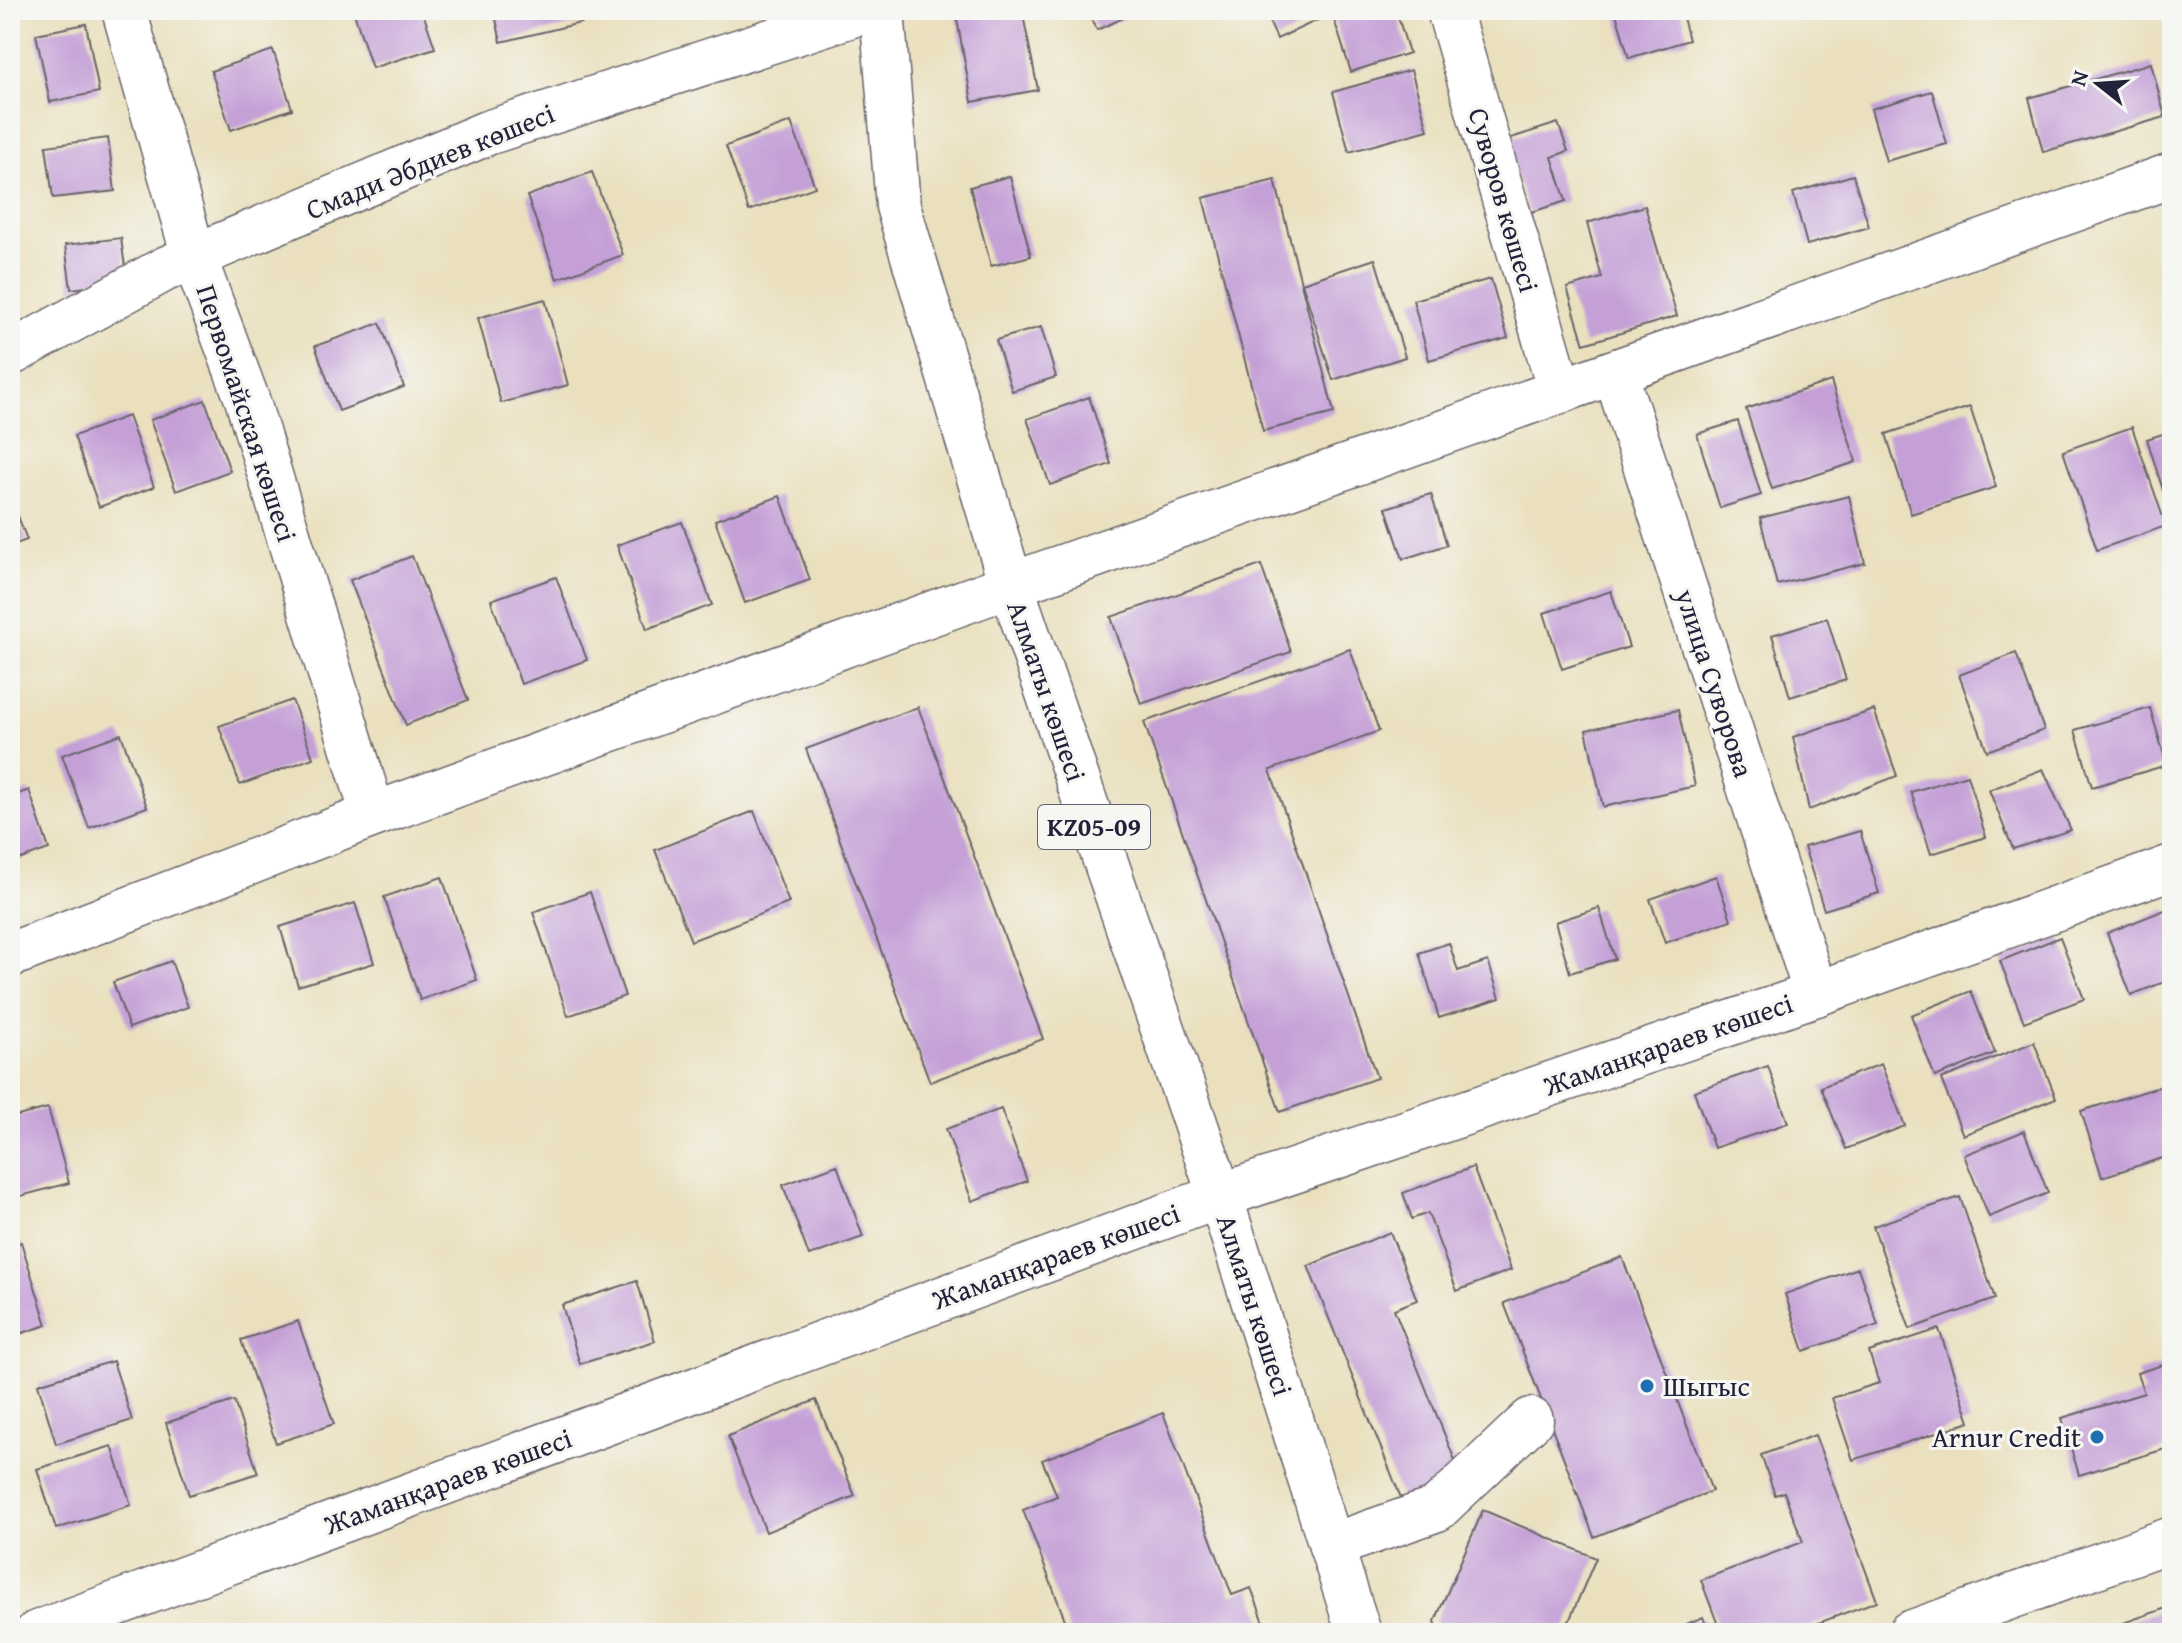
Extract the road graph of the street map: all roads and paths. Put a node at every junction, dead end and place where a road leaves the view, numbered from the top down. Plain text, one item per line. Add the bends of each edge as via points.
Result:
1 (124, 10) edge
2 (867, 10) edge
3 (882, 10) edge
4 (1449, 10) edge
5 (2172, 175) edge
6 (194, 257) junction
7 (10, 354) edge
8 (1615, 372) junction
9 (1560, 391) junction
10 (1011, 585) junction
11 (373, 815) junction
12 (2172, 867) edge
13 (10, 955) edge
14 (1816, 994) junction
15 (1220, 1196) junction
16 (1531, 1420) dead end
17 (2172, 1539) edge
18 (1331, 1546) junction
19 (37, 1633) edge
20 (1359, 1633) edge
21 (1910, 1633) edge

1 - 6 street, Первомайская көшесі
2 - 6 street, Смади Әбдиев көшесі via 487,133
3 - 10 street, Алматы көшесі / KZ05-09 via 898,206
4 - 9 street, Суворов көшесі
5 - 8 street
6 - 7 street, Смади Әбдиев көшесі
6 - 11 street, Первомайская көшесі via 247,399
8 - 9 street
8 - 14 street, улица Суворова
9 - 10 street
10 - 11 street
10 - 15 street, Алматы көшесі / KZ05-09
11 - 13 street
12 - 14 street, Жаманқараев көшесі
14 - 15 street, Жаманқараев көшесі
15 - 18 street, Алматы көшесі / KZ05-09
15 - 19 street, Жаманқараев көшесі
16 - 18 street via 1437,1509
17 - 21 street
18 - 20 street, Алматы көшесі / KZ05-09

